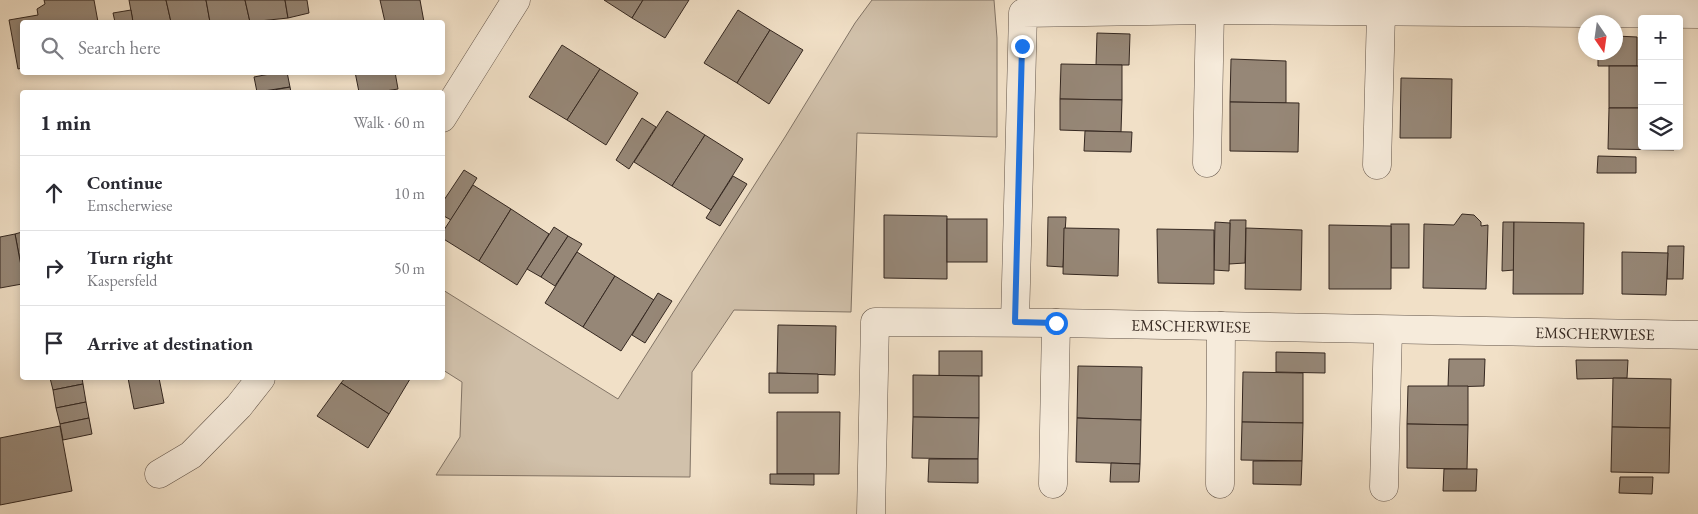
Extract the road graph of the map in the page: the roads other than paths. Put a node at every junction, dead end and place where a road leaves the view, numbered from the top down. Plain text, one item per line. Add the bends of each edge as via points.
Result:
1 (516, 0) edge
2 (1282, 6) edge
3 (1588, 7) edge
4 (1210, 10) junction
5 (1381, 13) junction
6 (1698, 14) edge
7 (445, 113) edge
8 (1207, 163) dead end
9 (1377, 165) dead end
10 (1015, 322) junction
11 (1056, 323) junction
12 (1221, 326) junction
13 (1388, 330) junction
14 (1698, 335) edge
15 (259, 380) edge
16 (159, 474) dead end
17 (1053, 484) dead end
18 (1220, 484) dead end
19 (1384, 487) dead end
20 (871, 514) edge

1 - 7 street
2 - 4 street
2 - 5 street
3 - 5 street
3 - 6 street
4 - 8 street
4 - 10 street via 1023,13
5 - 9 street
10 - 11 street, EMSCHERWIESE
10 - 20 street, EMSCHERWIESE via 875,322
11 - 12 street, EMSCHERWIESE
11 - 17 street
12 - 13 street, EMSCHERWIESE
12 - 18 street
13 - 14 street, EMSCHERWIESE
13 - 19 street
15 - 16 street via 239,406 190,455

